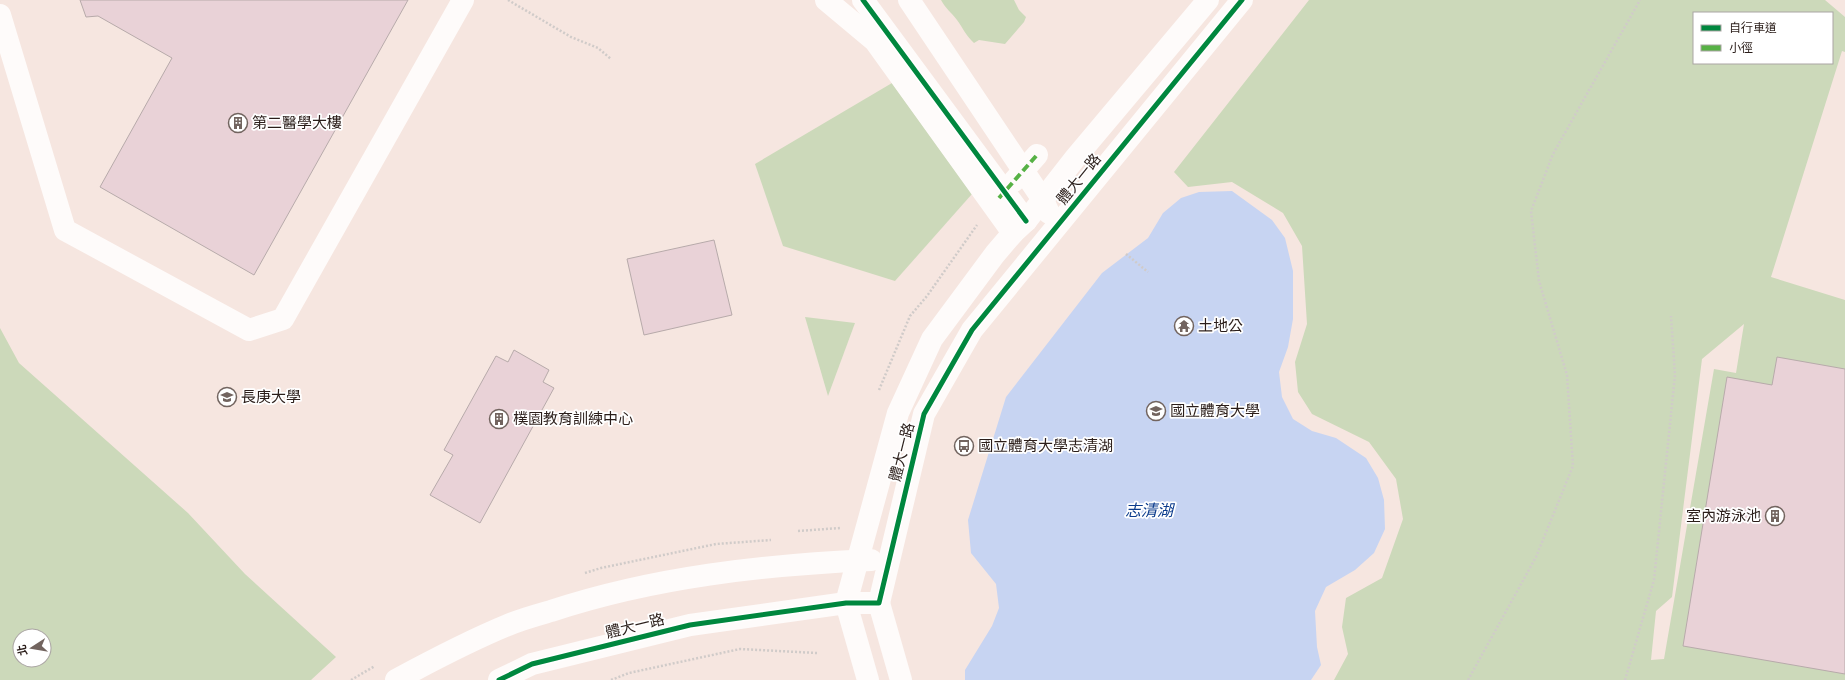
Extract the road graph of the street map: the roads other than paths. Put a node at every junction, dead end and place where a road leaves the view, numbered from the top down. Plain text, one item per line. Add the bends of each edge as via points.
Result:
1 (463, 0) edge
2 (826, 0) edge
3 (863, 0) edge
4 (909, 0) edge
5 (1208, 0) edge
6 (1242, 0) edge
7 (0, 15) edge
8 (1038, 155) dead end
9 (999, 198) road end
10 (1043, 200) junction
11 (1020, 227) junction
12 (1056, 227) junction
13 (890, 559) junction
14 (858, 560) junction
15 (846, 603) junction
16 (879, 603) junction
17 (396, 680) edge
18 (499, 680) edge
19 (868, 680) edge
20 (901, 680) edge

1 - 7 street via 283,319 249,330 65,230
2 - 11 street via 875,41
3 - 11 street
4 - 10 street
5 - 10 street, 體大一路
6 - 12 street, 體大一路
8 - 9 street
10 - 11 street, 體大一路
10 - 12 street, 體大一路
11 - 12 street, 體大一路
11 - 14 street, 體大一路 via 932,338 898,414
12 - 13 street, 體大一路 via 972,330 924,414
13 - 14 street
13 - 16 street, 體大一路
14 - 15 street, 體大一路
14 - 17 street via 728,572 647,585 582,600 509,624
15 - 16 street, 體大一路
15 - 18 street, 體大一路 via 690,625 532,664
15 - 19 street
16 - 20 street

